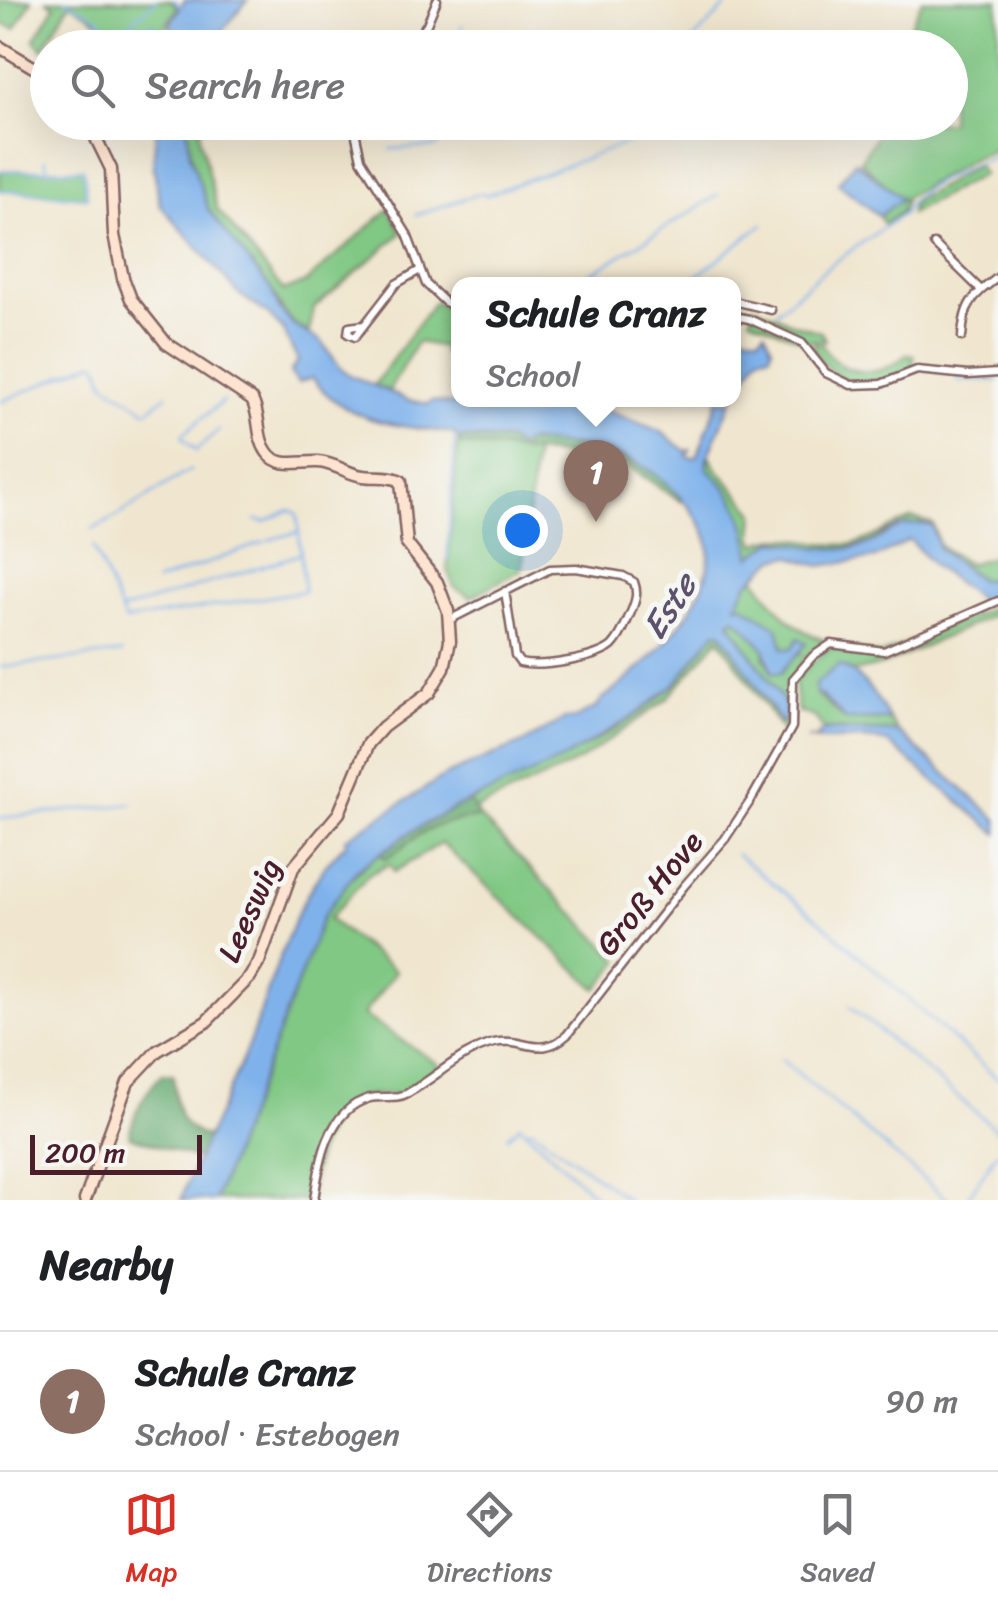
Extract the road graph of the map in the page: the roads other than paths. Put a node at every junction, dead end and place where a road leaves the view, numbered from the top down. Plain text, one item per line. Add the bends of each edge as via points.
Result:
1 (437, 0) edge
2 (423, 30) edge
3 (0, 47) edge
4 (30, 65) edge
5 (97, 140) edge
6 (356, 140) edge
7 (934, 244) dead end
8 (420, 270) junction
9 (998, 276) edge
10 (981, 290) junction
11 (741, 303) edge
12 (451, 304) edge
13 (771, 310) dead end
14 (741, 317) edge
15 (364, 325) dead end
16 (962, 338) dead end
17 (998, 373) edge
18 (505, 590) junction
19 (998, 601) edge
20 (448, 615) junction
21 (85, 1200) edge
22 (314, 1200) edge

1 - 2 street
3 - 4 street
5 - 20 street via 111,169 123,278 152,329 184,358 252,400 274,459 324,462 401,481 405,540 436,582
6 - 8 street
7 - 10 street
8 - 12 street via 434,295
8 - 15 street via 396,284
9 - 10 street
10 - 16 street via 965,310
11 - 13 street
14 - 17 street via 802,342 826,374 851,385 881,384 917,370
18 - 18 street via 542,571 570,567 623,576 637,591 608,648 532,665 515,656
18 - 20 street
19 - 22 street, Groß Hove via 884,650 837,643 818,652 792,682 792,728 750,800 567,1035 542,1048 490,1044 404,1096 359,1103 327,1141
20 - 21 street, Leeswig via 448,652 433,688 368,744 339,813 294,868 250,977 206,1022 157,1051 128,1082

